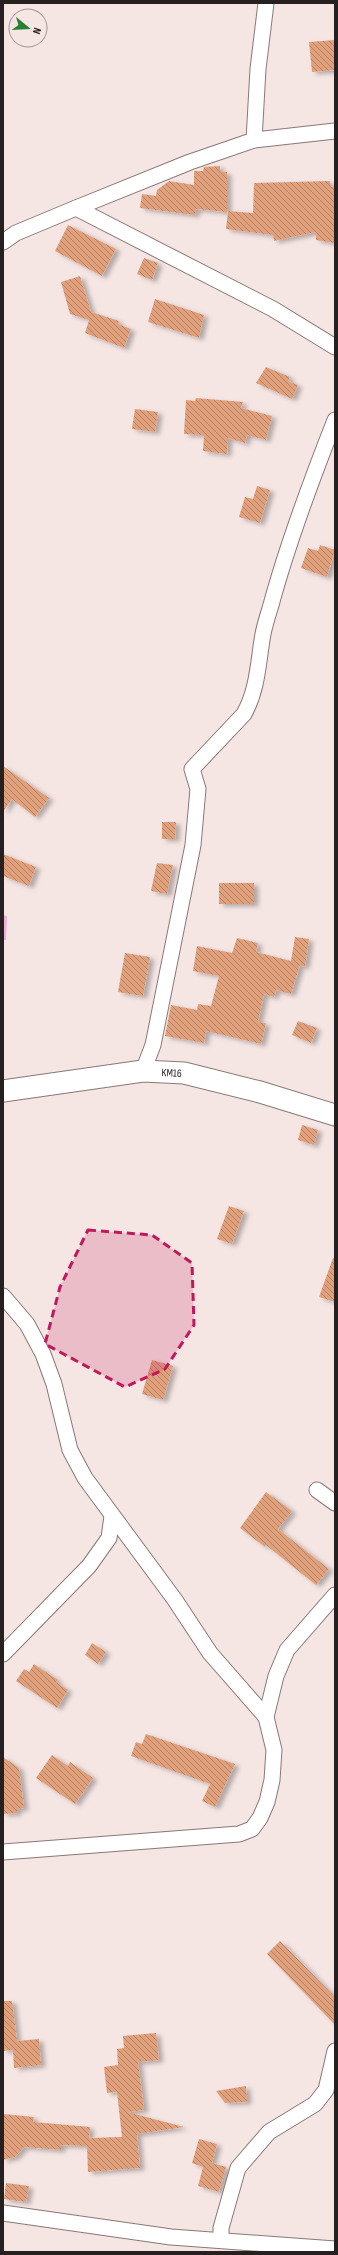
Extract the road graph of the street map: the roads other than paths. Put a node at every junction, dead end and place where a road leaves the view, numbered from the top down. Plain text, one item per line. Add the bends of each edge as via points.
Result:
1 (266, 3) edge
2 (335, 131) edge
3 (254, 140) junction
4 (76, 208) junction
5 (3, 242) edge
6 (335, 347) edge
7 (335, 420) edge
8 (143, 1071) junction
9 (3, 1091) edge
10 (335, 1115) edge
11 (3, 1296) edge
12 (317, 1490) dead end
13 (335, 1503) edge
14 (112, 1516) junction
15 (335, 1595) edge
16 (3, 1654) edge
17 (266, 1717) junction
18 (3, 1852) edge
19 (335, 2051) edge
20 (3, 2213) edge
21 (221, 2240) junction
22 (335, 2249) edge

1 - 3 street via 258,69
2 - 3 street
3 - 4 street via 190,162
4 - 5 street via 16,233
4 - 6 street via 273,309
7 - 8 street via 310,482 276,586 263,634 255,689 250,704 244,714 192,769 198,789 193,845 153,1045
8 - 9 street, KM16
8 - 10 street, KM16 via 184,1073 260,1092
11 - 14 street via 27,1324 43,1354 54,1384 70,1450 85,1478
12 - 13 street
14 - 16 street via 109,1538 89,1566
14 - 17 street via 175,1600 210,1653
15 - 17 street via 287,1650 276,1676
17 - 18 street via 274,1750 272,1780 265,1808 252,1829 239,1834
19 - 21 street via 326,2090 315,2104 269,2132 238,2168 221,2228
20 - 21 street via 172,2237
21 - 22 street

